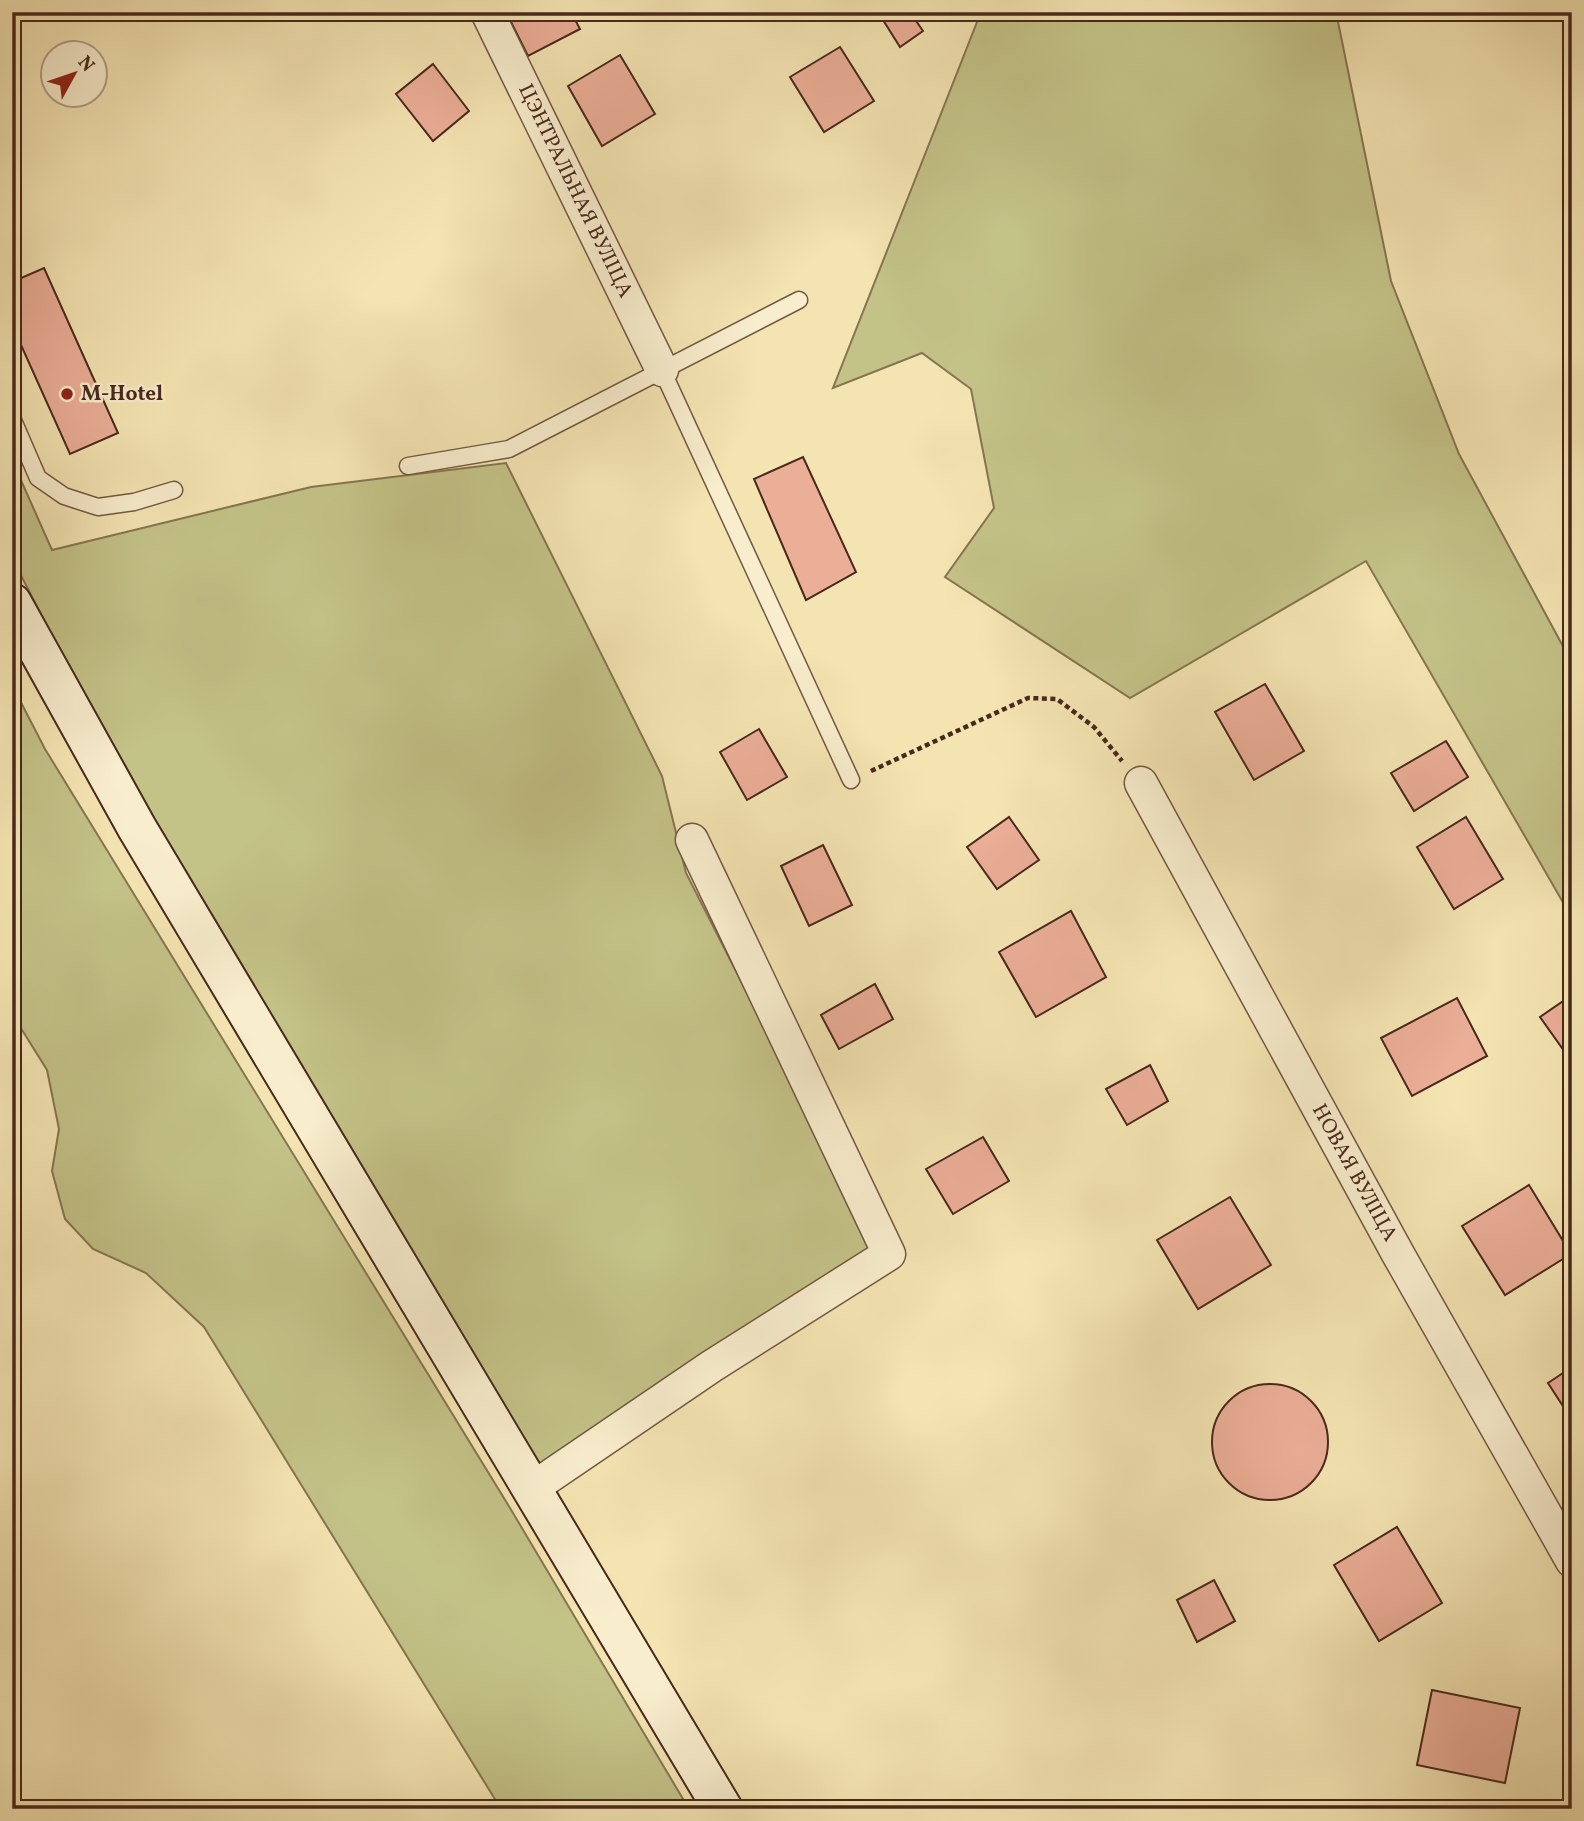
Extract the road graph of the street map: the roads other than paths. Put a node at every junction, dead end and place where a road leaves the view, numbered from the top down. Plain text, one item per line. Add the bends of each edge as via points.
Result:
1 (487, 12) edge
2 (799, 300) dead end
3 (662, 370) junction
4 (12, 418) edge
5 (408, 466) dead end
6 (174, 490) dead end
7 (12, 603) edge
8 (851, 780) road end
9 (1141, 783) road end
10 (692, 840) dead end
11 (531, 1489) junction
12 (1572, 1561) edge
13 (723, 1809) edge

1 - 3 street, ЦЭНТРАЛЬНАЯ ВУЛІЦА
2 - 3 lane
3 - 5 lane via 509,449
3 - 8 lane
4 - 6 lane via 38,478 64,496 97,507
7 - 11 main road via 137,828
9 - 12 street, НОВАЯ ВУЛІЦА
10 - 11 street via 888,1254
11 - 13 main road

